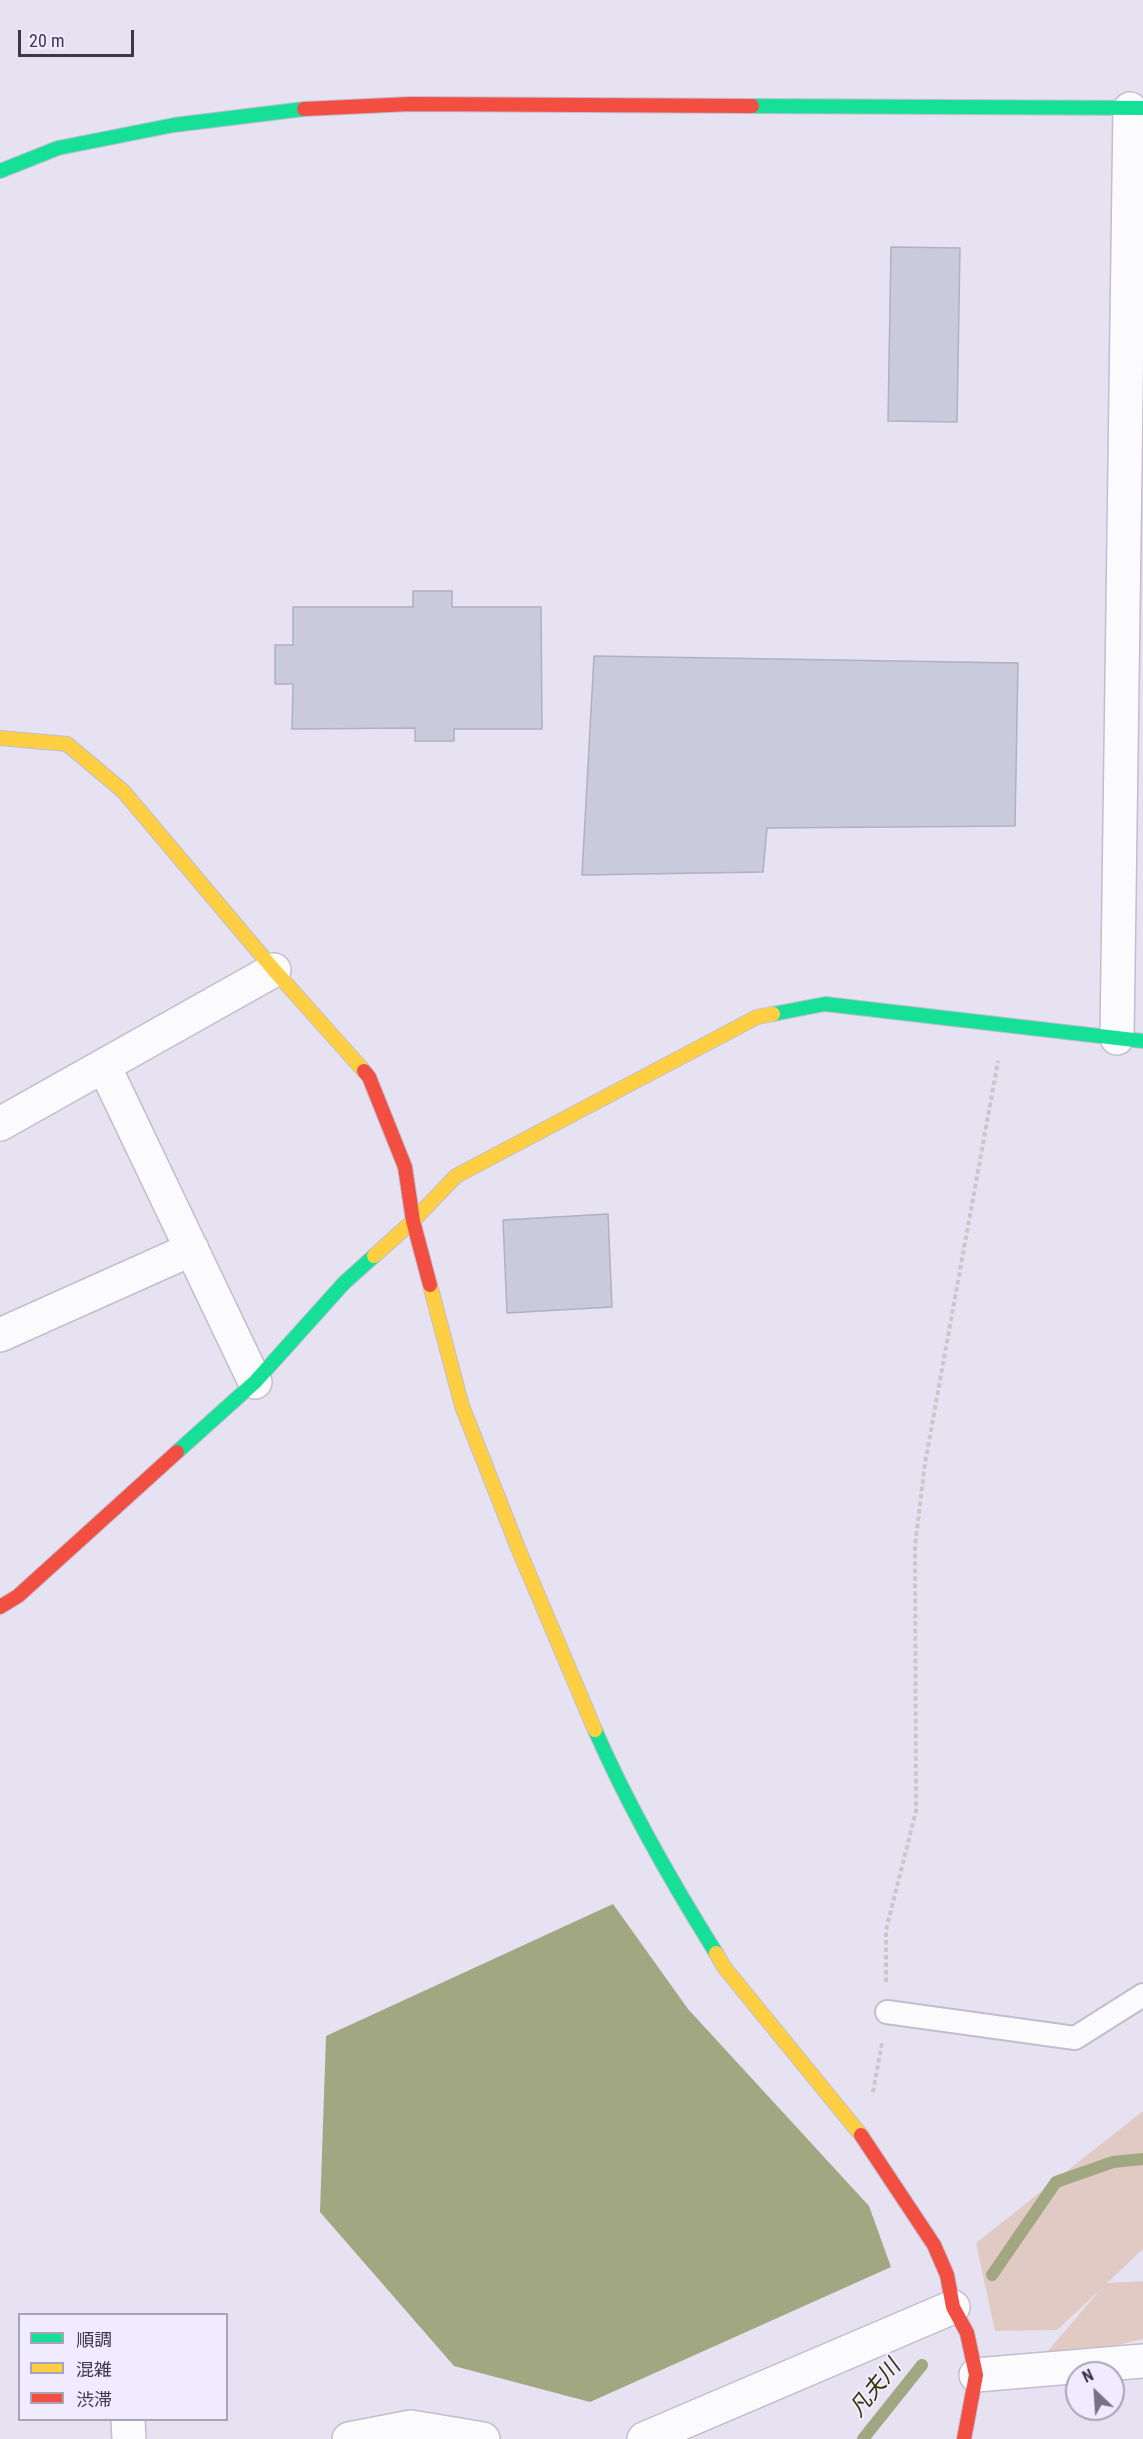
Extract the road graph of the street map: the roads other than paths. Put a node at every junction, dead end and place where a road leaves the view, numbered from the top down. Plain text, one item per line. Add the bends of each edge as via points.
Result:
1 (1137, 109) edge
2 (0, 171) edge
3 (0, 738) edge
4 (274, 970) junction
5 (1130, 1040) edge
6 (104, 1066) junction
7 (0, 1124) edge
8 (413, 1221) junction
9 (192, 1249) junction
10 (0, 1335) edge
11 (255, 1382) junction
12 (0, 1607) edge
13 (1143, 1995) edge
14 (887, 2012) road end
15 (953, 2307) junction
16 (1143, 2361) edge
17 (976, 2375) junction
18 (128, 2421) edge
19 (129, 2439) edge
20 (349, 2439) edge
21 (483, 2439) edge
22 (644, 2439) edge
23 (964, 2439) edge

1 - 2 street via 410,104 291,110 174,125 58,148
1 - 5 street
3 - 4 street via 67,744 123,791
4 - 6 street
4 - 8 street via 369,1077 405,1167
5 - 8 street via 825,1004 757,1017 456,1176
6 - 7 street
6 - 9 street
8 - 11 street via 344,1283
8 - 15 street via 462,1406 615,1776 661,1865 724,1967 865,2140 934,2245 947,2276
9 - 10 street
9 - 11 street
11 - 12 street via 18,1596
13 - 14 lane via 1075,2038
15 - 17 street via 967,2333
15 - 22 street
16 - 17 street
17 - 23 street
18 - 19 street
20 - 21 street via 411,2427

